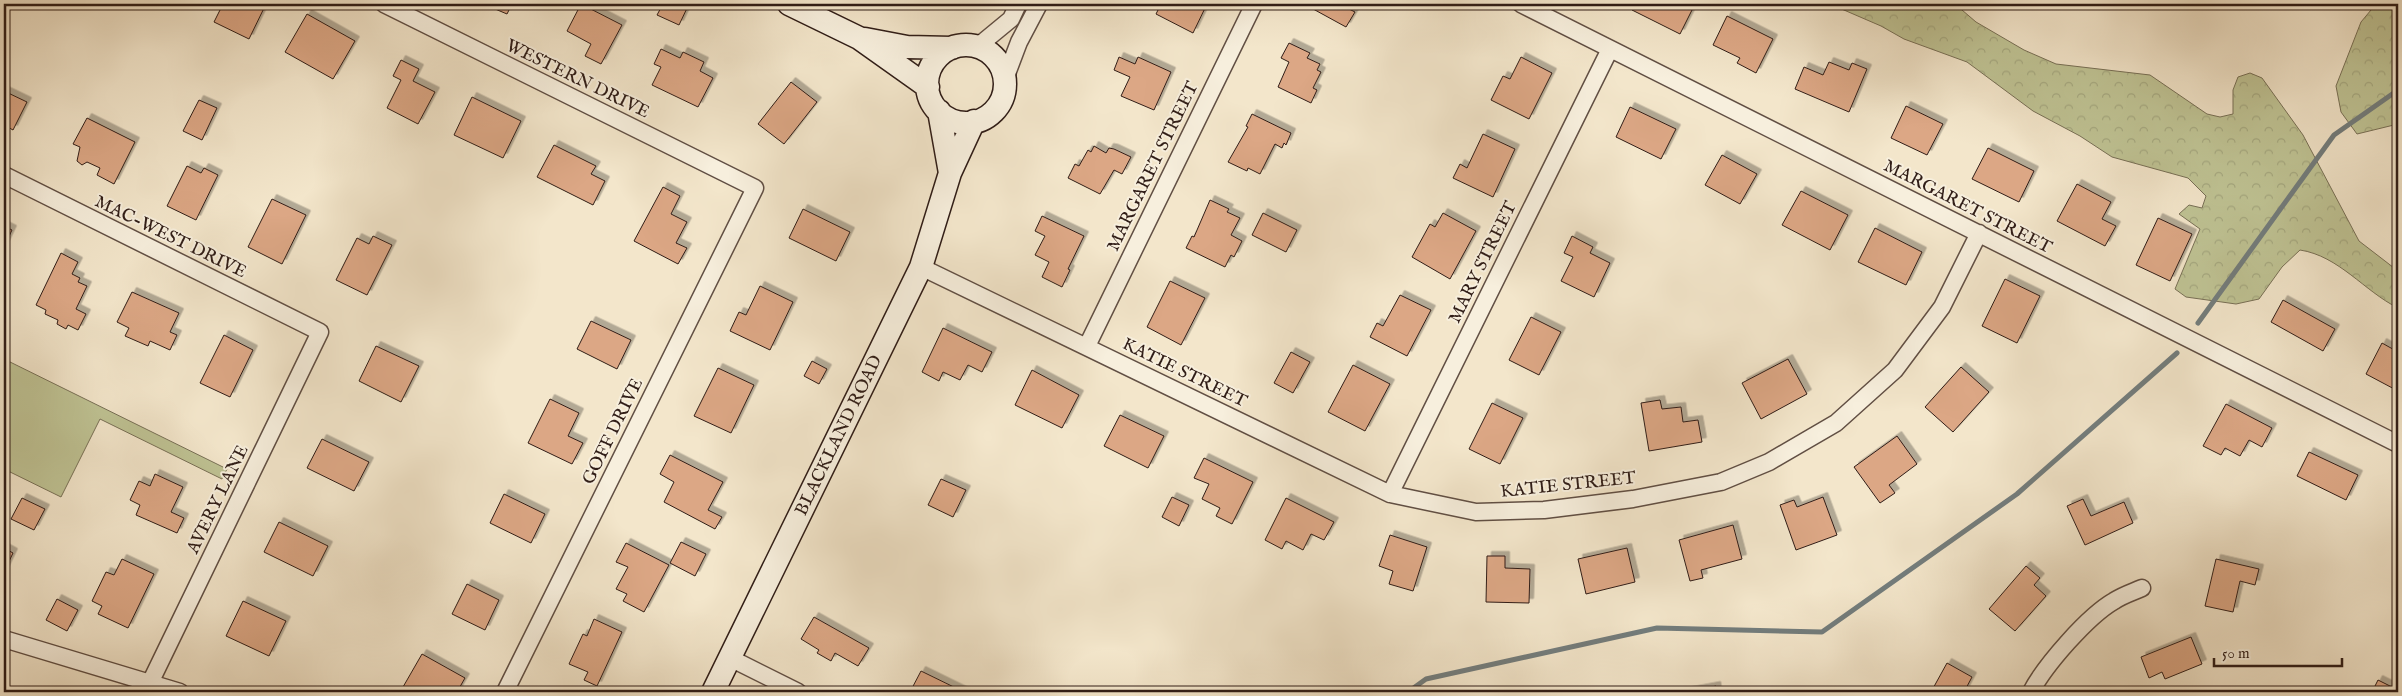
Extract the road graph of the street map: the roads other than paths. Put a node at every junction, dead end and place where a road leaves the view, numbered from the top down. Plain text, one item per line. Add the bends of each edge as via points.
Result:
1 (384, 4) edge
2 (789, 4) edge
3 (1018, 4) edge
4 (1039, 4) edge
5 (1254, 4) edge
6 (1521, 4) edge
7 (859, 38) junction
8 (977, 47) junction
9 (952, 48) junction
10 (1610, 48) junction
11 (1005, 79) junction
12 (928, 87) junction
13 (939, 111) junction
14 (974, 121) junction
15 (950, 173) junction
16 (4, 175) edge
17 (755, 188) joint
18 (1979, 233) junction
19 (921, 267) junction
20 (320, 332) joint
21 (1087, 346) junction
22 (2398, 444) edge
23 (1390, 494) junction
24 (2142, 588) dead end
25 (4, 639) edge
26 (730, 658) junction
27 (150, 683) junction
28 (180, 692) edge
29 (505, 692) edge
30 (713, 692) edge
31 (798, 692) edge
32 (2031, 692) edge

1 - 17 street, WESTERN DRIVE
2 - 7 street
3 - 8 street via 1011,19
4 - 11 street
5 - 21 street, MARGARET STREET
6 - 10 street, MARGARET STREET
7 - 9 street via 907,47
7 - 12 street
8 - 9 street via 959,45
8 - 11 street via 994,56
9 - 12 street via 937,58 930,69
10 - 18 street, MARGARET STREET
10 - 23 street, MARY STREET
11 - 14 street via 1000,104 992,114
12 - 13 street
13 - 14 street via 955,121
13 - 15 street, BLACKLAND ROAD
14 - 15 street, BLACKLAND ROAD
15 - 19 street, BLACKLAND ROAD
16 - 20 street, MAC-WEST DRIVE
17 - 29 street, GOFF DRIVE
18 - 22 street, MARGARET STREET
18 - 23 street, KATIE STREET via 1942,307 1895,370 1836,423 1769,462 1721,482 1633,499 1544,510 1476,512
19 - 21 street, KATIE STREET
19 - 26 street, BLACKLAND ROAD
20 - 27 street, AVERY LANE
21 - 23 street, KATIE STREET
24 - 32 street via 2113,601 2087,623 2040,674
25 - 27 street
26 - 30 street, BLACKLAND ROAD
26 - 31 street
27 - 28 street

